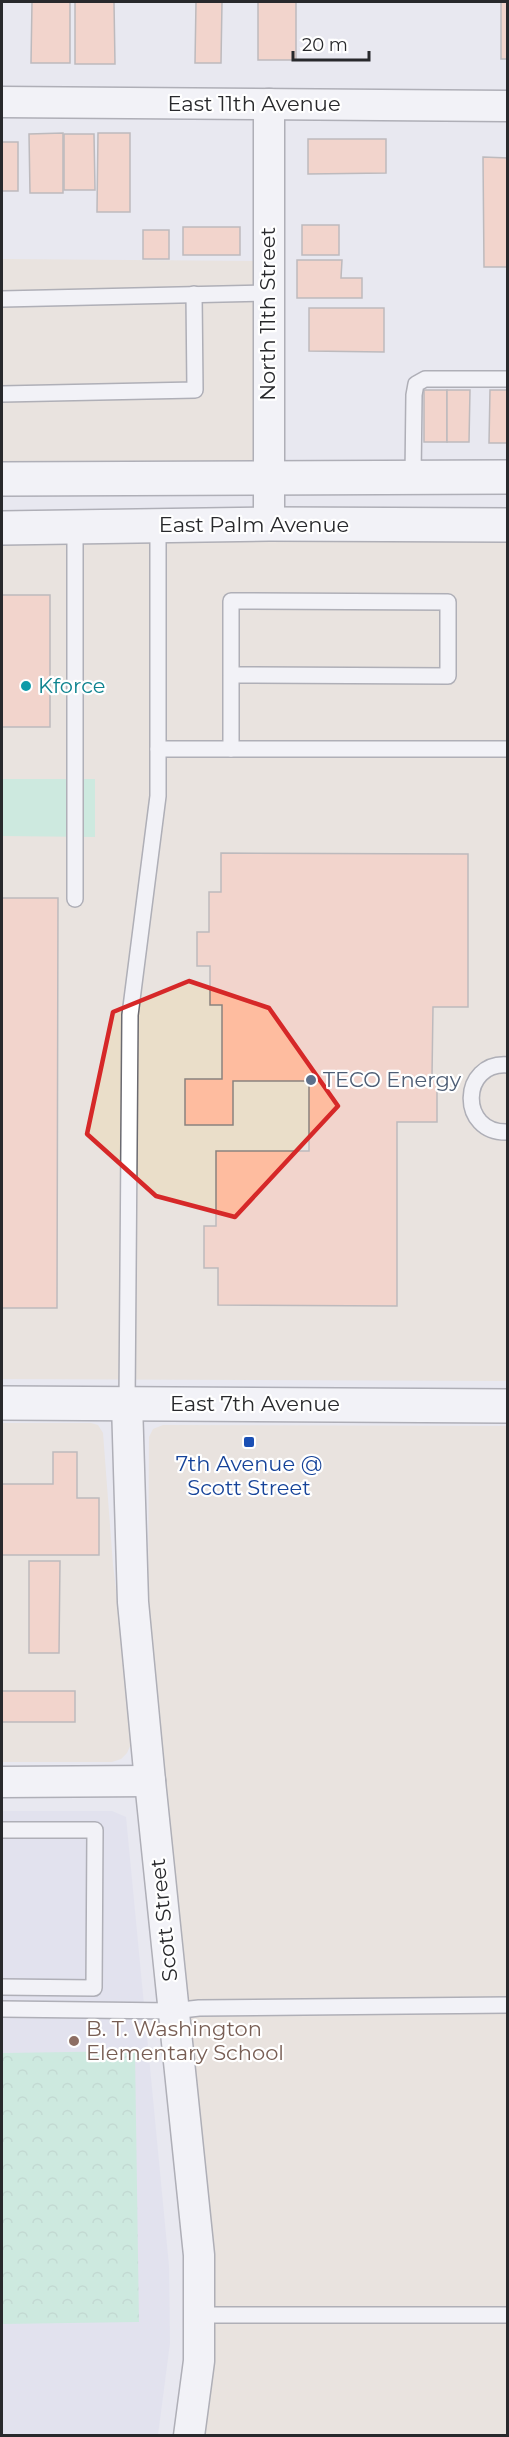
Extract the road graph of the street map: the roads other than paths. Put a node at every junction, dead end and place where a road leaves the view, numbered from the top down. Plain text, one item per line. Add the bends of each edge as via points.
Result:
1 (2, 102) edge
2 (269, 104) junction
3 (507, 106) edge
4 (268, 293) junction
5 (194, 294) junction
6 (2, 299) edge
7 (507, 379) edge
8 (2, 394) edge
9 (268, 477) junction
10 (412, 477) junction
11 (507, 477) edge
12 (2, 479) edge
13 (269, 524) junction
14 (158, 525) junction
15 (507, 525) edge
16 (75, 527) junction
17 (2, 528) edge
18 (231, 675) junction
19 (158, 749) junction
20 (231, 749) junction
21 (507, 749) edge
22 (75, 899) dead end
23 (507, 1065) edge
24 (507, 1132) edge
25 (2, 1403) edge
26 (128, 1403) junction
27 (507, 1406) edge
28 (150, 1781) junction
29 (2, 1782) edge
30 (2, 1830) edge
31 (2, 1987) edge
32 (507, 2005) edge
33 (2, 2009) edge
34 (173, 2011) junction
35 (201, 2315) junction
36 (507, 2315) edge
37 (189, 2436) edge

1 - 2 street, East 11th Avenue
2 - 3 street, East 11th Avenue
2 - 4 street, North 11th Street
4 - 5 lane
4 - 9 street, North 11th Street
5 - 6 lane
5 - 8 lane via 195,390
7 - 10 lane via 425,379 416,384
9 - 10 street
9 - 12 street
9 - 13 street, North 11th Street
10 - 11 street
13 - 14 street, East Palm Avenue
13 - 15 street, East Palm Avenue
14 - 16 street, East Palm Avenue
14 - 19 lane
16 - 17 street, East Palm Avenue
16 - 22 lane
18 - 18 lane via 231,601 448,602 448,676
18 - 20 lane
19 - 20 lane
19 - 26 lane via 158,796 130,1015
20 - 21 lane
23 - 24 lane via 482,1072 475,1081 471,1103 481,1123 490,1130
25 - 26 street, East 7th Avenue
26 - 27 street, East 7th Avenue
26 - 28 street, Scott Street via 134,1602
28 - 29 street
28 - 34 street, Scott Street
30 - 31 lane via 95,1830 94,1988
32 - 34 lane
33 - 34 lane
34 - 35 street, Scott Street via 199,2255
35 - 36 lane
35 - 37 street, Scott Street via 200,2361

